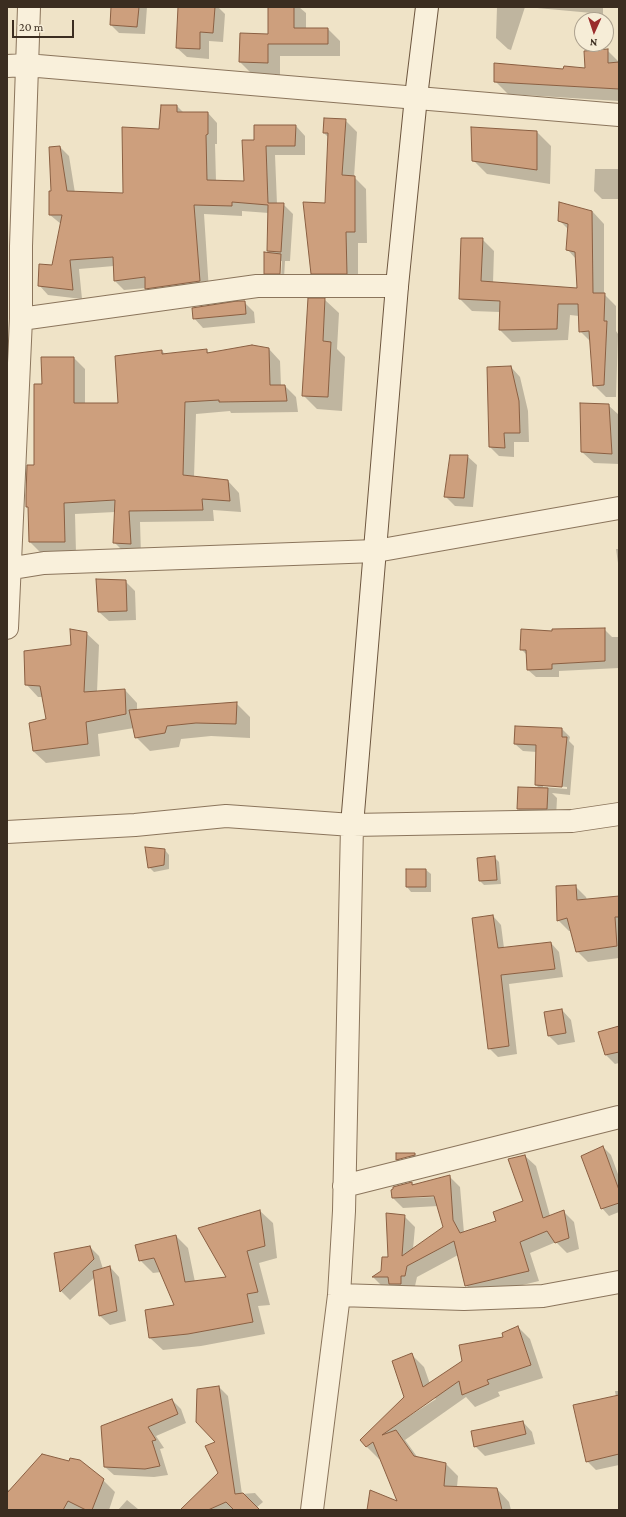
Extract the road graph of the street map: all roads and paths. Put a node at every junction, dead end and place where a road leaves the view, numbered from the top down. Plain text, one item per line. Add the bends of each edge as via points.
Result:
1 (29, 7) edge
2 (427, 7) edge
3 (17, 66) edge
4 (416, 97) junction
5 (619, 116) edge
6 (14, 246) edge
7 (397, 286) junction
8 (20, 319) junction
9 (619, 508) edge
10 (376, 551) junction
11 (8, 569) edge
12 (7, 628) edge
13 (619, 814) edge
14 (352, 825) junction
15 (7, 832) edge
16 (619, 1116) edge
17 (344, 1186) junction
18 (619, 1282) edge
19 (339, 1295) junction
20 (312, 1510) edge

1 - 3 street
2 - 4 street
3 - 4 street
3 - 6 street
4 - 5 street
4 - 7 street
6 - 8 street
7 - 8 street via 257,286
7 - 10 street
8 - 11 street
9 - 10 street
10 - 11 street via 44,563
10 - 14 street
11 - 12 street
13 - 14 street via 572,821
14 - 15 street via 226,816 135,825
14 - 17 street
16 - 17 street
17 - 19 street
18 - 19 street via 543,1296 464,1299
19 - 20 street

